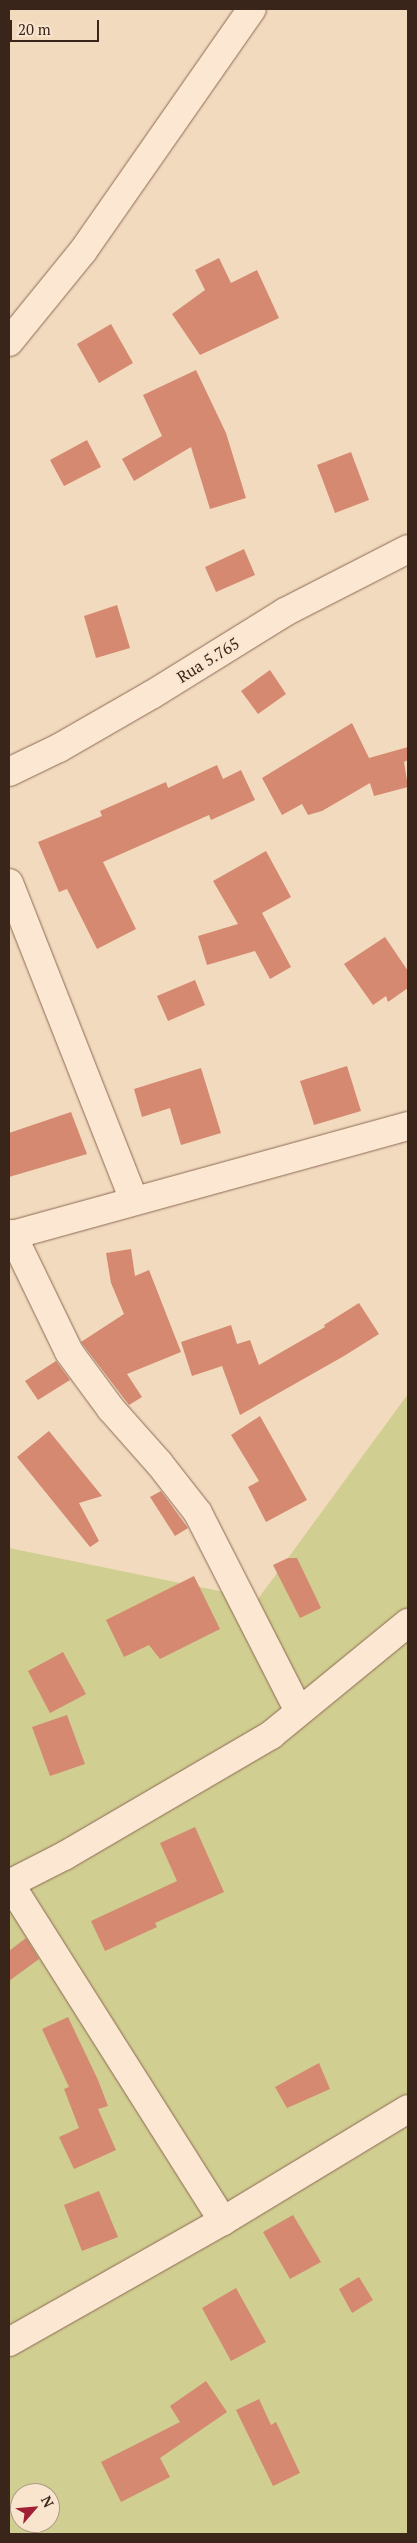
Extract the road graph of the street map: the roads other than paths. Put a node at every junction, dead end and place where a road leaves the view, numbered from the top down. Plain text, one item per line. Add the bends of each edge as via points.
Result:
1 (243, 12) edge
2 (9, 342) edge
3 (408, 549) edge
4 (9, 772) edge
5 (9, 883) edge
6 (408, 1126) edge
7 (134, 1200) junction
8 (11, 1235) edge
9 (408, 1623) edge
10 (299, 1711) junction
11 (10, 1884) edge
12 (408, 2109) edge
13 (223, 2221) junction
14 (9, 2342) edge

1 - 2 street via 83,252
3 - 4 street, Rua 5.765 via 285,612 153,694 59,748
5 - 7 street
6 - 7 street
7 - 8 street
8 - 10 street via 68,1352 198,1513
9 - 10 street
10 - 11 street via 232,1759
11 - 13 street
12 - 13 street
13 - 14 street

